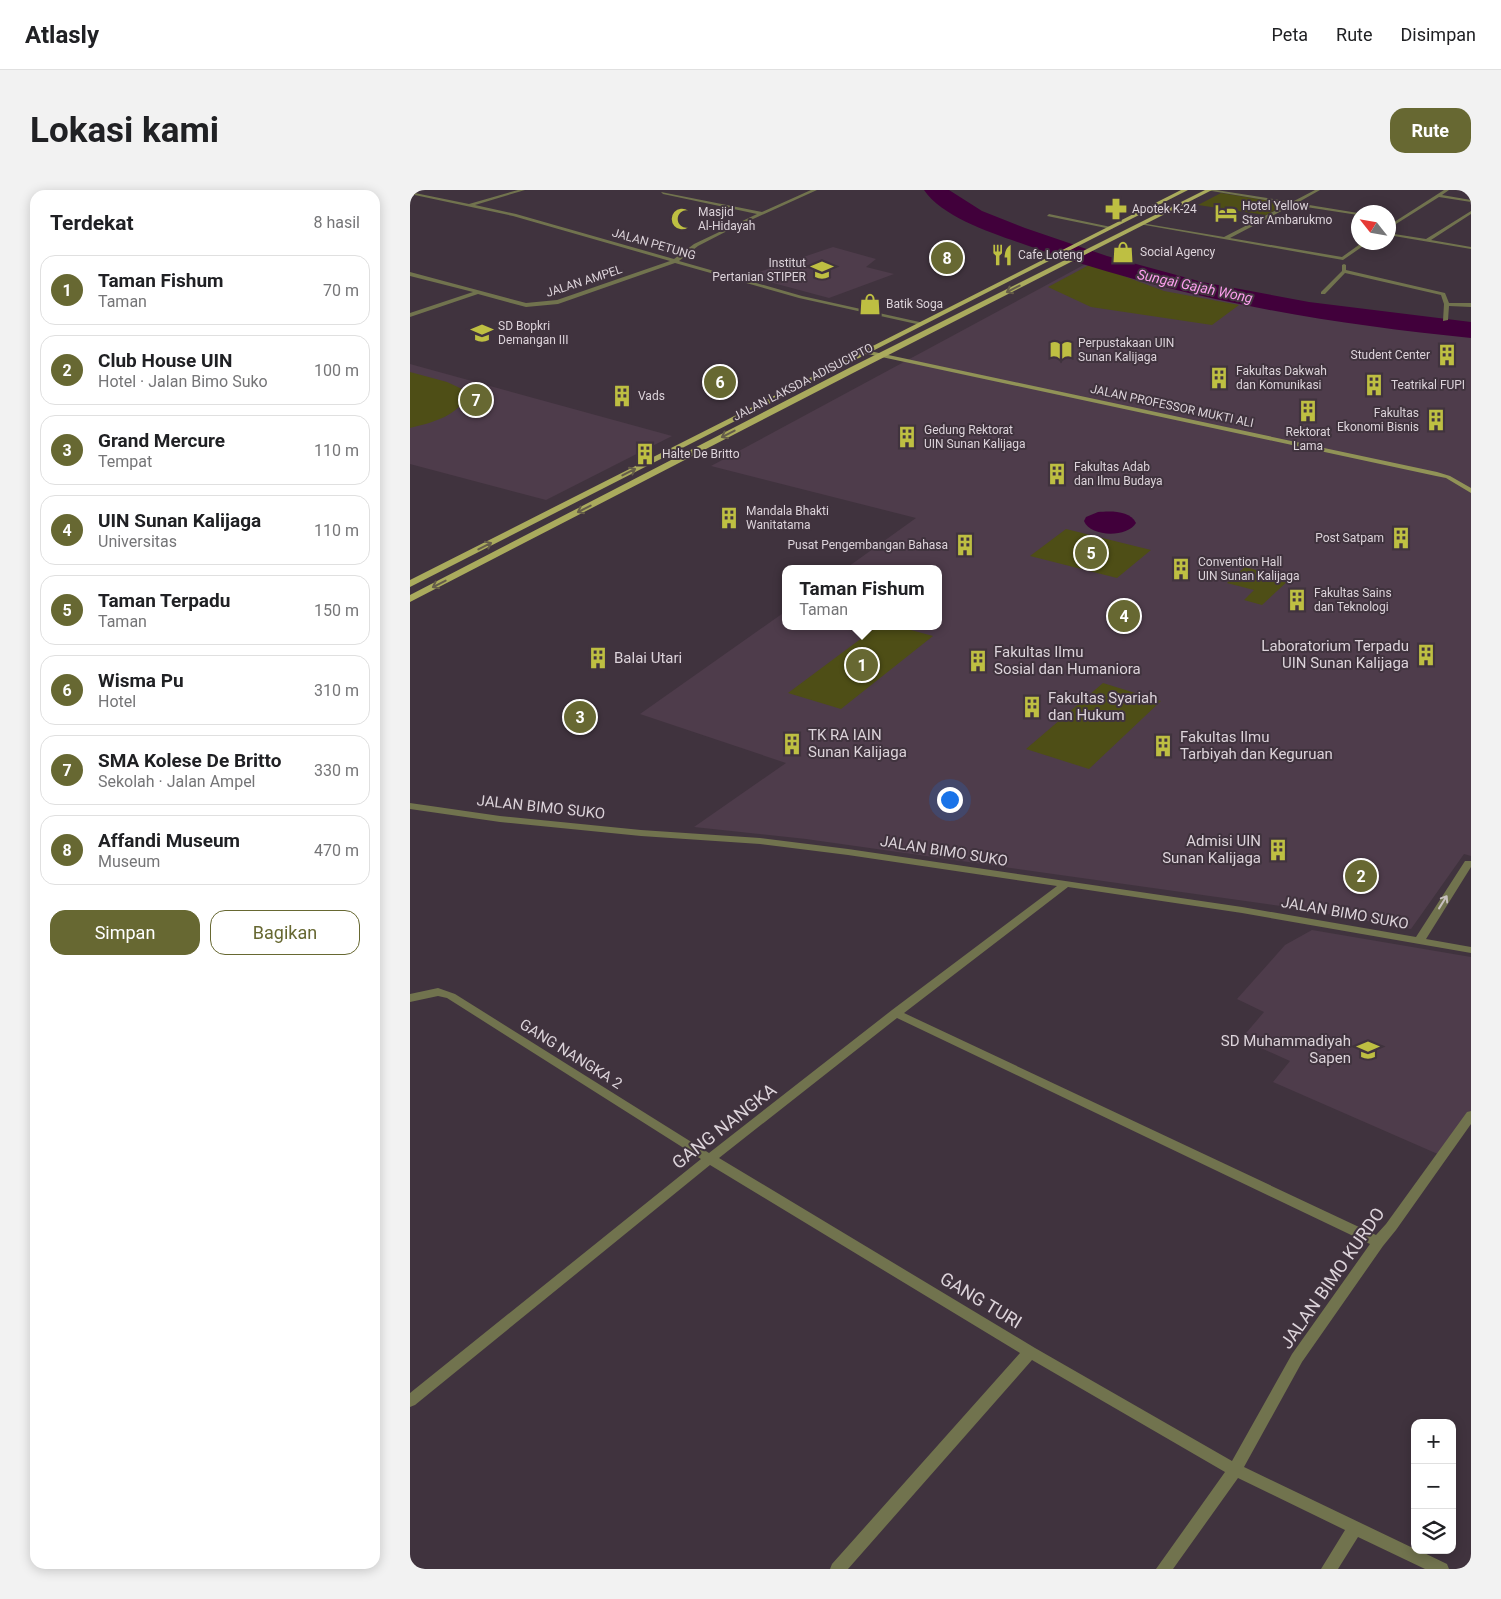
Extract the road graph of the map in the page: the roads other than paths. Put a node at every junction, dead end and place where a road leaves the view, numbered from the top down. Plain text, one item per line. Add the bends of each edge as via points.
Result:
1 (523, 190) edge
2 (815, 190) edge
3 (1185, 190) edge
4 (1208, 190) edge
5 (1318, 190) edge
6 (1447, 190) edge
7 (410, 193) edge
8 (663, 193) dead end
9 (1438, 196) junction
10 (1471, 201) edge
11 (1293, 203) junction
12 (470, 205) junction
13 (1155, 206) junction
14 (1173, 208) junction
15 (1143, 211) junction
16 (1471, 212) edge
17 (760, 213) junction
18 (1351, 213) edge
19 (1161, 214) junction
20 (1049, 215) dead end
21 (1398, 221) edge
22 (1141, 224) junction
23 (1111, 228) junction
24 (1396, 235) edge
25 (1226, 238) junction
26 (1426, 241) junction
27 (1471, 248) edge
28 (1356, 250) edge
29 (1343, 259) junction
30 (675, 261) junction
31 (1344, 271) junction
32 (410, 274) edge
33 (425, 278) junction
34 (410, 283) edge
35 (476, 293) junction
36 (1323, 293) dead end
37 (1447, 304) junction
38 (1471, 305) edge
39 (410, 315) edge
40 (1445, 320) dead end
41 (921, 323) junction
42 (865, 352) junction
43 (881, 356) junction
44 (595, 490) junction
45 (1471, 491) edge
46 (613, 494) junction
47 (410, 584) edge
48 (410, 599) edge
49 (410, 806) edge
50 (1471, 864) edge
51 (1065, 885) junction
52 (1419, 941) junction
53 (1471, 950) edge
54 (410, 998) edge
55 (896, 1013) junction
56 (1471, 1115) edge
57 (710, 1159) junction
58 (1378, 1242) junction
59 (1030, 1352) junction
60 (410, 1401) edge
61 (1235, 1470) junction
62 (1356, 1527) junction
63 (838, 1569) edge
64 (1164, 1569) edge
65 (1329, 1569) edge
66 (1441, 1569) edge

1 - 12 street
2 - 17 street, JALAN AMPEL
3 - 13 main road, JALAN LAKSDA ADISUCIPTO
4 - 11 street
4 - 14 main road, JALAN LAKSDA ADISUCIPTO
5 - 11 street
6 - 9 street
7 - 12 street, JALAN PETUNG
8 - 17 street
9 - 10 street
9 - 21 street
11 - 18 street
11 - 25 street
12 - 30 street, JALAN PETUNG
13 - 14 main road
13 - 15 main road, JALAN LAKSDA ADISUCIPTO
14 - 19 main road, JALAN LAKSDA ADISUCIPTO
15 - 19 main road
15 - 23 main road, JALAN LAKSDA ADISUCIPTO
16 - 26 street
17 - 30 street, JALAN AMPEL via 696,245
19 - 22 main road, JALAN LAKSDA ADISUCIPTO
20 - 23 street
22 - 25 street
22 -> 43 main road, JALAN LAKSDA ADISUCIPTO
23 - 41 main road, JALAN LAKSDA ADISUCIPTO
24 - 26 street
25 - 29 street
26 - 27 street
28 - 29 street
29 - 31 street
30 - 35 street, JALAN AMPEL via 541,305 526,305
30 - 41 street, JALAN PETUNG via 801,297
31 - 36 street
31 - 37 street via 1443,294
32 - 33 street, JALAN AMPEL
33 - 34 street
33 - 35 street, JALAN AMPEL
35 - 39 street
37 - 38 street
37 - 40 street
41 - 42 main road, JALAN LAKSDA ADISUCIPTO
42 - 43 main road, JALAN PROFESSOR MUKTI ALI
44 -> 42 main road, JALAN LAKSDA ADISUCIPTO
43 - 45 main road, JALAN PROFESSOR MUKTI ALI via 1437,474
43 -> 46 main road, JALAN LAKSDA ADISUCIPTO
44 - 46 main road
47 -> 44 main road, JALAN LAKSDA ADISUCIPTO
46 -> 48 main road, JALAN LAKSDA ADISUCIPTO
49 - 51 street, JALAN BIMO SUKO via 500,819 823,849
52 -> 50 street via 1468,863
51 - 52 street, JALAN BIMO SUKO via 1242,910
51 - 55 street, GANG NANGKA
52 - 53 street, JALAN BIMO SUKO
54 - 57 street, GANG NANGKA 2 via 438,992 451,996
55 - 57 street, GANG NANGKA
55 - 58 street
56 - 58 street, JALAN BIMO KURDO
57 - 59 street, GANG TURI
57 - 60 street, GANG NANGKA
58 - 61 street, JALAN BIMO KURDO via 1297,1358
59 - 61 street, GANG TURI
59 - 63 street
61 - 62 street
61 - 64 street, JALAN BIMO KURDO
62 - 65 street
62 - 66 street

